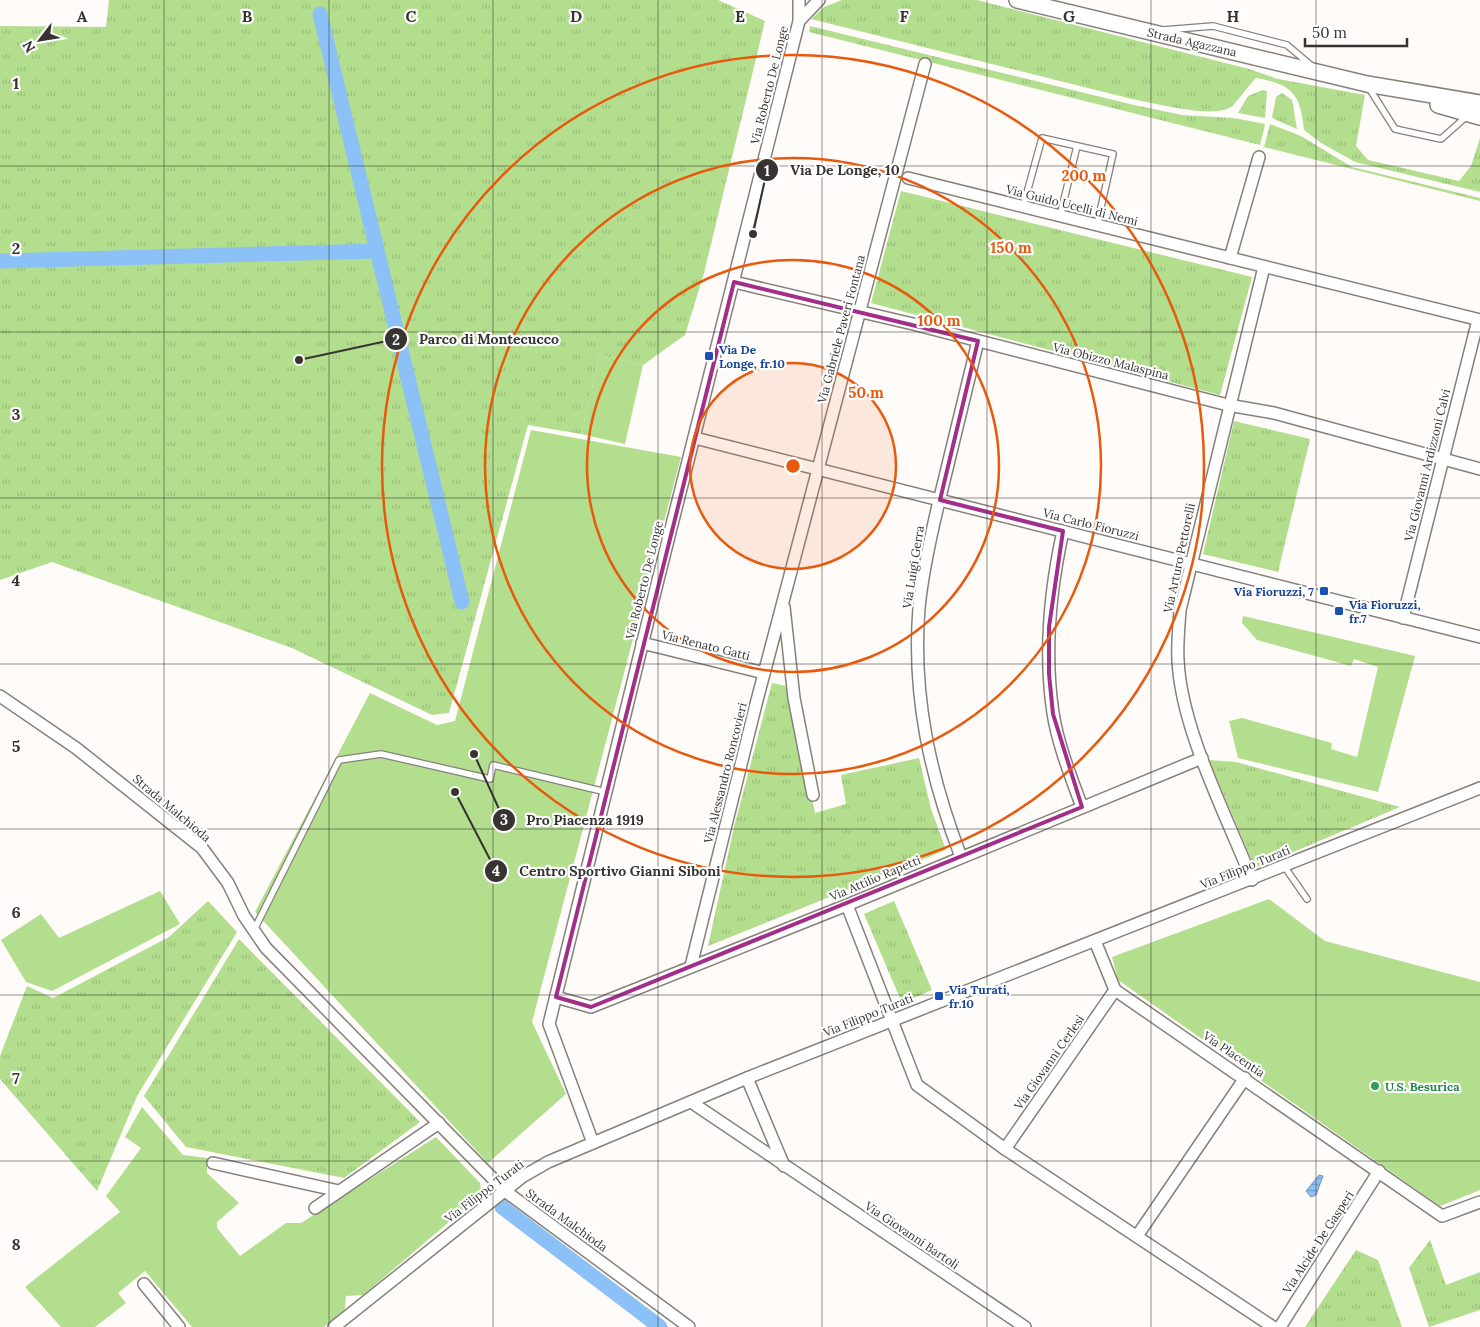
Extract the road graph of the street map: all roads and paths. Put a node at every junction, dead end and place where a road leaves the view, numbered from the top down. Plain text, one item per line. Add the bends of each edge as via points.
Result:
1 (799, 0) edge
2 (819, 0) edge
3 (1017, 0) edge
4 (799, 21) junction
5 (925, 64) dead end
6 (1367, 84) junction
7 (1477, 111) edge
8 (1077, 146) junction
9 (1259, 157) dead end
10 (908, 178) dead end
11 (1023, 207) junction
12 (1060, 216) junction
13 (1096, 225) junction
14 (1230, 258) junction
15 (1264, 266) junction
16 (734, 282) junction
17 (860, 312) junction
18 (1479, 320) edge
19 (978, 341) junction
20 (1228, 405) junction
21 (695, 438) junction
22 (1443, 459) junction
23 (818, 468) junction
24 (1480, 469) edge
25 (940, 500) junction
26 (1063, 531) junction
27 (1190, 564) junction
28 (783, 601) junction
29 (1403, 618) junction
30 (1480, 637) edge
31 (642, 643) junction
32 (764, 673) junction
33 (0, 696) edge
34 (1202, 758) junction
35 (1480, 788) edge
36 (606, 792) junction
37 (813, 795) dead end
38 (1082, 807) junction
39 (961, 857) junction
40 (1284, 866) junction
41 (1252, 880) junction
42 (1307, 899) dead end
43 (847, 905) junction
44 (254, 930) junction
45 (1095, 941) junction
46 (691, 966) junction
47 (1115, 990) junction
48 (556, 997) junction
49 (894, 1020) junction
50 (747, 1078) junction
51 (1245, 1078) junction
52 (691, 1102) junction
53 (439, 1123) junction
54 (593, 1142) junction
55 (1005, 1149) junction
56 (213, 1163) dead end
57 (784, 1166) junction
58 (1379, 1171) junction
59 (339, 1191) junction
60 (505, 1191) junction
61 (1480, 1202) edge
62 (314, 1208) dead end
63 (1137, 1236) junction
64 (144, 1284) dead end
65 (179, 1327) edge
66 (334, 1327) edge
67 (689, 1327) edge
68 (1025, 1327) edge
69 (1272, 1327) edge
70 (1280, 1327) edge

1 - 4 street, Via Roberto De Longe
2 - 4 street, Via Roberto De Longe
3 - 6 main road, Strada Agazzana
4 - 16 street, Via Roberto De Longe
5 - 17 street, Via Gabriele Paveri Fontana
6 - 7 main road, Strada Agazzana
6 - 7 lane via 1395,129 1441,140
8 - 11 lane via 1042,138
8 - 12 lane
8 - 13 lane via 1113,154
9 - 14 street
10 - 11 street, Via Guido Ucelli di Nemi
11 - 12 street, Via Guido Ucelli di Nemi
12 - 13 street, Via Guido Ucelli di Nemi
13 - 14 street, Via Guido Ucelli di Nemi
14 - 15 street, Via Guido Ucelli di Nemi
15 - 18 street, Via Guido Ucelli di Nemi
15 - 20 street, Via Arturo Pettorelli
16 - 17 street, Via Obizzo Malaspina
16 - 21 street, Via Roberto De Longe
17 - 19 street, Via Obizzo Malaspina
17 - 23 street, Via Gabriele Paveri Fontana
18 - 22 street, Via Giovanni Ardizzoni Calvi
19 - 20 street, Via Obizzo Malaspina
19 - 25 street, Via Luigi Gerra
20 - 22 street, Via Obizzo Malaspina
20 - 27 street, Via Arturo Pettorelli
21 - 23 street, Via Carlo Fioruzzi
21 - 31 street, Via Roberto De Longe
22 - 24 street, Via Obizzo Malaspina
22 - 29 street, Via Giovanni Ardizzoni Calvi
23 - 25 street, Via Carlo Fioruzzi
23 - 28 street, Via Gabriele Paveri Fontana
25 - 26 street, Via Carlo Fioruzzi
25 - 39 street, Via Luigi Gerra via 919,608 918,668 925,740 943,810
26 - 27 street, Via Carlo Fioruzzi
26 - 38 street via 1056,561 1049,627 1049,674 1053,714
27 - 29 street, Via Carlo Fioruzzi
27 - 34 street, Via Arturo Pettorelli via 1180,610 1178,660 1183,698
28 - 32 street, Via Gabriele Paveri Fontana
28 - 37 street, Via Gabriele Paveri Fontana via 794,698
29 - 30 street, Via Carlo Fioruzzi
31 - 32 street, Via Renato Gatti
31 - 36 street, Via Roberto De Longe
32 - 46 street, Via Alessandro Roncovieri
33 - 44 street, Strada Malchioda via 76,748 202,848 228,883
34 - 38 street, Via Attilio Rapetti
34 - 41 street, Via Arturo Pettorelli
35 - 40 street, Via Filippo Turati
36 - 44 lane via 493,765 490,779 381,754 339,760
36 - 48 street, Via Roberto De Longe
38 - 39 street, Via Attilio Rapetti
39 - 43 street, Via Attilio Rapetti
40 - 41 street, Via Filippo Turati
40 - 42 lane
41 - 45 street, Via Filippo Turati
43 - 46 street, Via Attilio Rapetti
43 - 49 street
44 - 53 street, Strada Malchioda via 266,948
45 - 47 street
45 - 49 street, Via Filippo Turati
46 - 48 street, Via Attilio Rapetti via 591,1007
47 - 51 street, Via Placentia
47 - 55 street, Via Giovanni Cerlesi
48 - 54 street, Via Roberto De Longe via 549,1024
49 - 50 street, Via Filippo Turati
49 - 55 street via 917,1085
50 - 52 street, Via Filippo Turati
50 - 57 street
51 - 58 street, Via Placentia
51 - 63 street
52 - 54 street, Via Filippo Turati
52 - 57 street, Via Giovanni Bartoli
53 - 59 street
53 - 60 street, Strada Malchioda
54 - 60 street, Via Filippo Turati via 548,1162
55 - 63 street
56 - 59 street
57 - 68 street, Via Giovanni Bartoli
58 - 61 street, Via Placentia via 1442,1216
58 - 70 street, Via Alcide De Gasperi
59 - 62 street
60 - 66 street, Via Filippo Turati
60 - 67 street, Strada Malchioda
63 - 69 street
64 - 65 street

